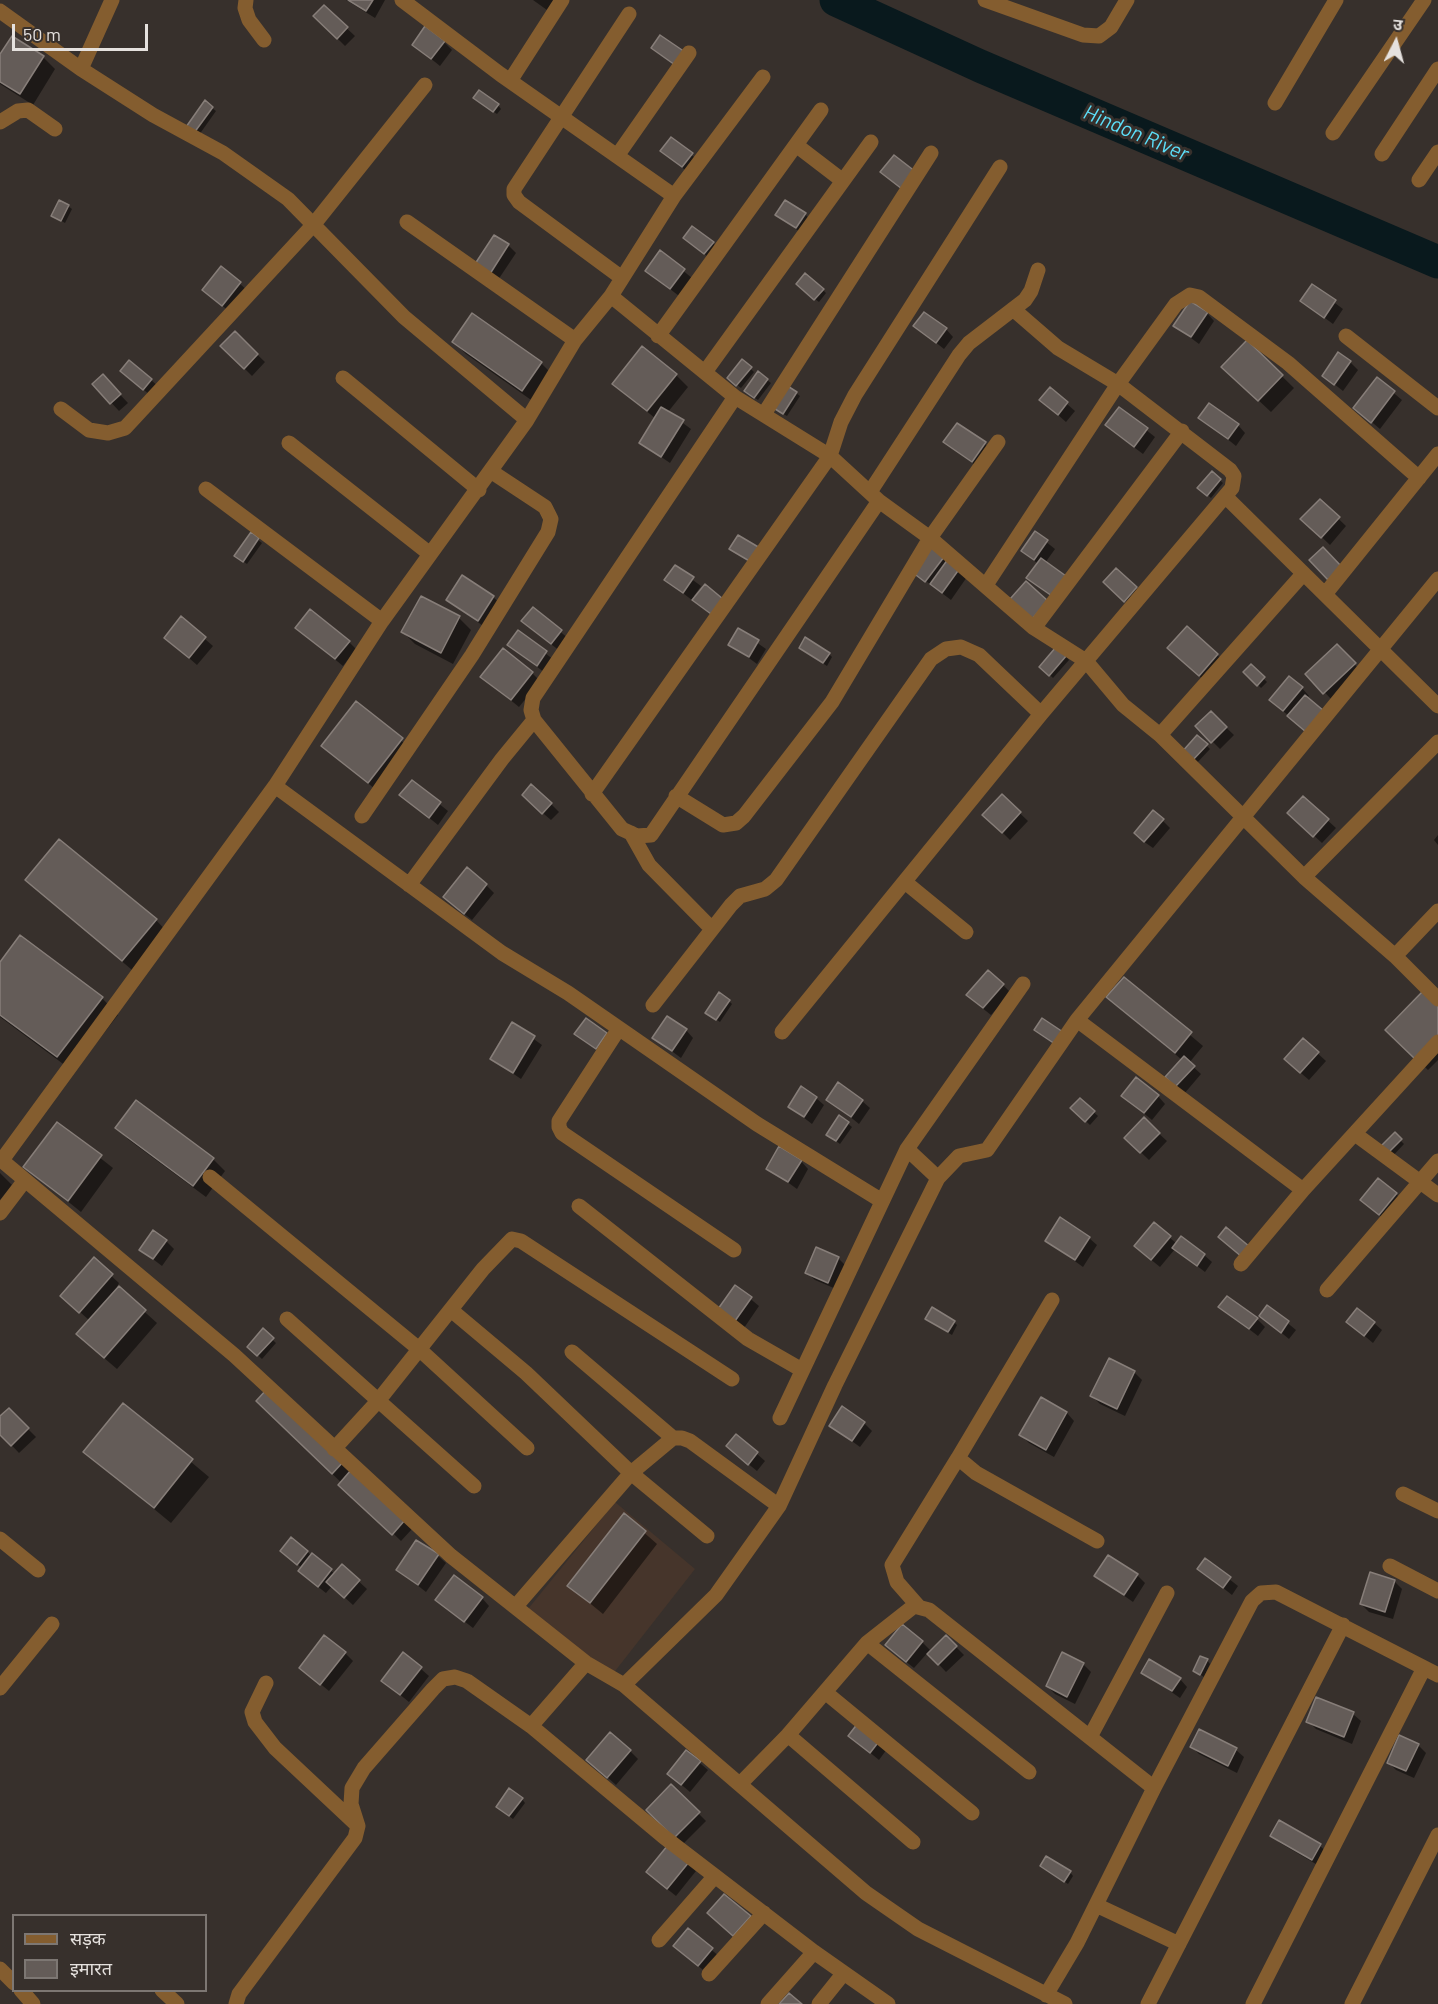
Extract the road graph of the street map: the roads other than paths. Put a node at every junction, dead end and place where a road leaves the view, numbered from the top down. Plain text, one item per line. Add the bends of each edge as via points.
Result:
1 (112, 0) edge
2 (246, 0) edge
3 (402, 0) edge
4 (562, 0) edge
5 (985, 0) edge
6 (1127, 0) edge
7 (1336, 0) edge
8 (1424, 0) edge
9 (0, 11) edge
10 (629, 14) dead end
11 (264, 40) dead end
12 (689, 53) dead end
13 (81, 69) junction
14 (1438, 69) edge
15 (763, 77) dead end
16 (510, 81) junction
17 (426, 86) dead end
18 (1275, 104) dead end
19 (821, 110) dead end
20 (562, 117) junction
21 (0, 122) edge
22 (55, 129) dead end
23 (1334, 133) dead end
24 (871, 142) dead end
25 (796, 146) junction
26 (1438, 152) edge
27 (931, 153) dead end
28 (1382, 154) dead end
29 (617, 156) junction
30 (1000, 167) dead end
31 (1419, 180) dead end
32 (843, 181) junction
33 (674, 196) junction
34 (407, 222) dead end
35 (314, 224) junction
36 (1038, 270) dead end
37 (622, 278) junction
38 (611, 296) junction
39 (1013, 309) junction
40 (658, 336) junction
41 (1346, 336) dead end
42 (575, 340) junction
43 (705, 372) junction
44 (343, 378) dead end
45 (1118, 384) junction
46 (735, 397) junction
47 (1438, 408) edge
48 (61, 409) dead end
49 (764, 414) junction
50 (527, 420) junction
51 (1182, 431) junction
52 (998, 442) dead end
53 (289, 443) dead end
54 (1438, 454) edge
55 (830, 456) junction
56 (492, 471) junction
57 (1419, 478) junction
58 (206, 489) dead end
59 (479, 490) junction
60 (874, 497) junction
61 (1226, 497) junction
62 (930, 538) junction
63 (430, 554) junction
64 (1303, 574) junction
65 (1438, 579) edge
66 (986, 585) junction
67 (1326, 593) junction
68 (382, 621) junction
69 (1034, 628) junction
70 (1380, 651) junction
71 (1086, 661) junction
72 (1438, 706) edge
73 (1041, 714) junction
74 (534, 720) junction
75 (1160, 735) junction
76 (1438, 742) edge
77 (275, 786) junction
78 (592, 794) junction
79 (676, 796) junction
80 (362, 816) dead end
81 (1242, 816) junction
82 (631, 833) junction
83 (1304, 877) junction
84 (905, 882) junction
85 (409, 885) junction
86 (1438, 910) edge
87 (712, 929) junction
88 (966, 932) dead end
89 (1395, 956) junction
90 (1023, 984) dead end
91 (1438, 999) edge
92 (652, 1005) dead end
93 (1077, 1020) junction
94 (618, 1030) junction
95 (782, 1032) dead end
96 (1438, 1042) edge
97 (1355, 1134) junction
98 (906, 1149) junction
99 (1, 1160) edge
100 (1438, 1161) edge
101 (210, 1177) dead end
102 (938, 1178) junction
103 (25, 1180) junction
104 (1419, 1181) junction
105 (1303, 1190) junction
106 (1438, 1195) edge
107 (882, 1201) junction
108 (579, 1206) dead end
109 (0, 1213) edge
110 (734, 1250) dead end
111 (1241, 1264) dead end
112 (1327, 1290) dead end
113 (1053, 1300) dead end
114 (450, 1310) junction
115 (287, 1319) dead end
116 (419, 1349) junction
117 (572, 1352) dead end
118 (802, 1370) junction
119 (732, 1379) dead end
120 (378, 1401) junction
121 (780, 1418) dead end
122 (673, 1438) junction
123 (527, 1448) dead end
124 (334, 1449) junction
125 (958, 1458) junction
126 (631, 1473) junction
127 (474, 1486) dead end
128 (1404, 1494) dead end
129 (779, 1506) junction
130 (1438, 1511) edge
131 (707, 1536) dead end
132 (0, 1539) edge
133 (1097, 1540) dead end
134 (1390, 1566) dead end
135 (38, 1570) dead end
136 (1438, 1591) edge
137 (1167, 1593) dead end
138 (516, 1606) junction
139 (918, 1606) junction
140 (52, 1624) dead end
141 (1343, 1625) junction
142 (867, 1643) junction
143 (585, 1663) junction
144 (1431, 1671) edge
145 (266, 1683) dead end
146 (624, 1685) junction
147 (0, 1688) edge
148 (825, 1692) junction
149 (531, 1726) junction
150 (788, 1736) junction
151 (1090, 1737) junction
152 (1029, 1772) dead end
153 (741, 1783) junction
154 (1154, 1788) junction
155 (972, 1813) dead end
156 (358, 1826) junction
157 (1438, 1835) edge
158 (913, 1842) dead end
159 (715, 1876) junction
160 (1096, 1905) junction
161 (764, 1913) junction
162 (659, 1940) dead end
163 (1179, 1944) junction
164 (814, 1952) junction
165 (0, 1969) edge
166 (709, 1974) dead end
167 (843, 1974) junction
168 (12, 1981) edge
169 (23, 1992) edge
170 (164, 1992) edge
171 (1046, 1995) junction
172 (33, 2004) edge
173 (177, 2004) edge
174 (236, 2004) edge
175 (768, 2004) edge
176 (819, 2004) edge
177 (888, 2004) edge
178 (1065, 2004) edge
179 (1148, 2004) edge
180 (1253, 2004) edge
181 (1352, 2004) edge

1 - 13 street
2 - 11 street via 244,8 249,20
3 - 16 street
4 - 16 street
5 - 6 street via 1083,35 1099,36 1111,27
7 - 18 street
8 - 23 street
9 - 13 street
10 - 20 street
12 - 29 street
13 - 35 street via 223,153 288,199
14 - 28 street
15 - 33 street
16 - 20 street
17 - 35 street
19 - 25 street
20 - 29 street
20 - 37 street via 514,189 514,195
21 - 22 street via 18,111 28,110
24 - 32 street
25 - 32 street
25 - 40 street
26 - 31 street
27 - 49 street
29 - 33 street
30 - 55 street via 855,395
32 - 43 street
33 - 37 street
34 - 42 street
35 - 48 street via 125,428 108,433 89,430
35 - 50 street via 404,317
36 - 39 street via 1032,291
37 - 38 street
38 - 40 street
38 - 42 street
39 - 45 street via 1058,348
39 - 60 street via 959,355
40 - 43 street
41 - 47 street
42 - 50 street
43 - 46 street
44 - 59 street
45 - 51 street
45 - 57 street via 1176,304 1184,297 1199,297 1288,363
45 - 66 street
46 - 49 street
46 - 74 street via 533,698
49 - 55 street
50 - 56 street
51 - 61 street via 1234,476
51 - 69 street
52 - 62 street
53 - 63 street
54 - 57 street
55 - 60 street
55 - 78 street
56 - 59 street
56 - 80 street via 545,507 551,519 549,532 472,655
57 - 67 street
58 - 68 street
59 - 63 street
60 - 62 street
60 - 79 street
61 - 64 street
61 - 71 street
62 - 66 street
62 - 79 street via 832,702 744,816 736,823 723,825
63 - 68 street
64 - 67 street
64 - 75 street
65 - 70 street
66 - 69 street
67 - 70 street
68 - 77 street
69 - 71 street
70 - 72 street
70 - 81 street
71 - 73 street
71 - 75 street via 1123,705
73 - 84 street
73 - 87 street via 979,655 961,647 931,659 776,880 765,889 740,896
74 - 78 street
74 - 85 street
75 - 81 street
76 - 83 street
77 - 85 street
77 - 99 street
78 - 82 street via 622,829
79 - 82 street via 651,835
81 - 83 street
81 - 93 street
82 - 87 street via 649,865
83 - 89 street
84 - 88 street
84 - 95 street
85 - 94 street
86 - 89 street
87 - 92 street
89 - 91 street
90 - 98 street
93 - 102 street via 987,1150 959,1156
93 - 105 street
94 - 107 street via 757,1124
94 - 110 street via 559,1121 562,1133
96 - 97 street
97 - 104 street
97 - 105 street
98 - 102 street
98 - 107 street
99 - 103 street
100 - 104 street
101 - 116 street
102 - 129 street
103 - 109 street
103 - 124 street via 234,1355
104 - 106 street
104 - 112 street
105 - 111 street
107 - 118 street
108 - 118 street via 748,1339
113 - 125 street
114 - 116 street
114 - 119 street via 505,1244 512,1239 521,1241
114 - 126 street via 526,1373
115 - 120 street
116 - 120 street
116 - 123 street
117 - 122 street
118 - 121 street
120 - 124 street
120 - 127 street
122 - 126 street
122 - 129 street via 690,1442
124 - 138 street via 451,1556
125 - 133 street via 976,1473
125 - 139 street via 892,1564 897,1582
126 - 131 street
126 - 138 street
128 - 130 street
129 - 146 street via 716,1595
132 - 135 street
134 - 136 street
137 - 151 street
138 - 143 street
139 - 142 street via 909,1607
139 - 151 street via 929,1610
140 - 147 street
141 - 144 street
141 - 154 street via 1276,1592 1261,1593 1252,1601
141 - 163 street
142 - 148 street
142 - 152 street
143 - 146 street
143 - 149 street
144 - 180 street
145 - 156 street via 252,1712 255,1722 275,1748
146 - 153 street
148 - 150 street
148 - 155 street
149 - 156 street via 466,1681 455,1677 443,1679 364,1768 352,1788 351,1804
149 - 159 street
150 - 153 street
150 - 158 street
151 - 154 street
153 - 171 street via 782,1823 894,1915
154 - 160 street
156 - 174 street via 348,1849 239,1994
157 - 181 street
159 - 161 street
159 - 162 street
160 - 163 street
160 - 171 street
161 - 164 street
161 - 166 street
163 - 179 street
164 - 167 street
164 - 175 street
165 - 168 street
167 - 176 street
167 - 177 street
169 - 172 street
170 - 173 street
171 - 178 street

